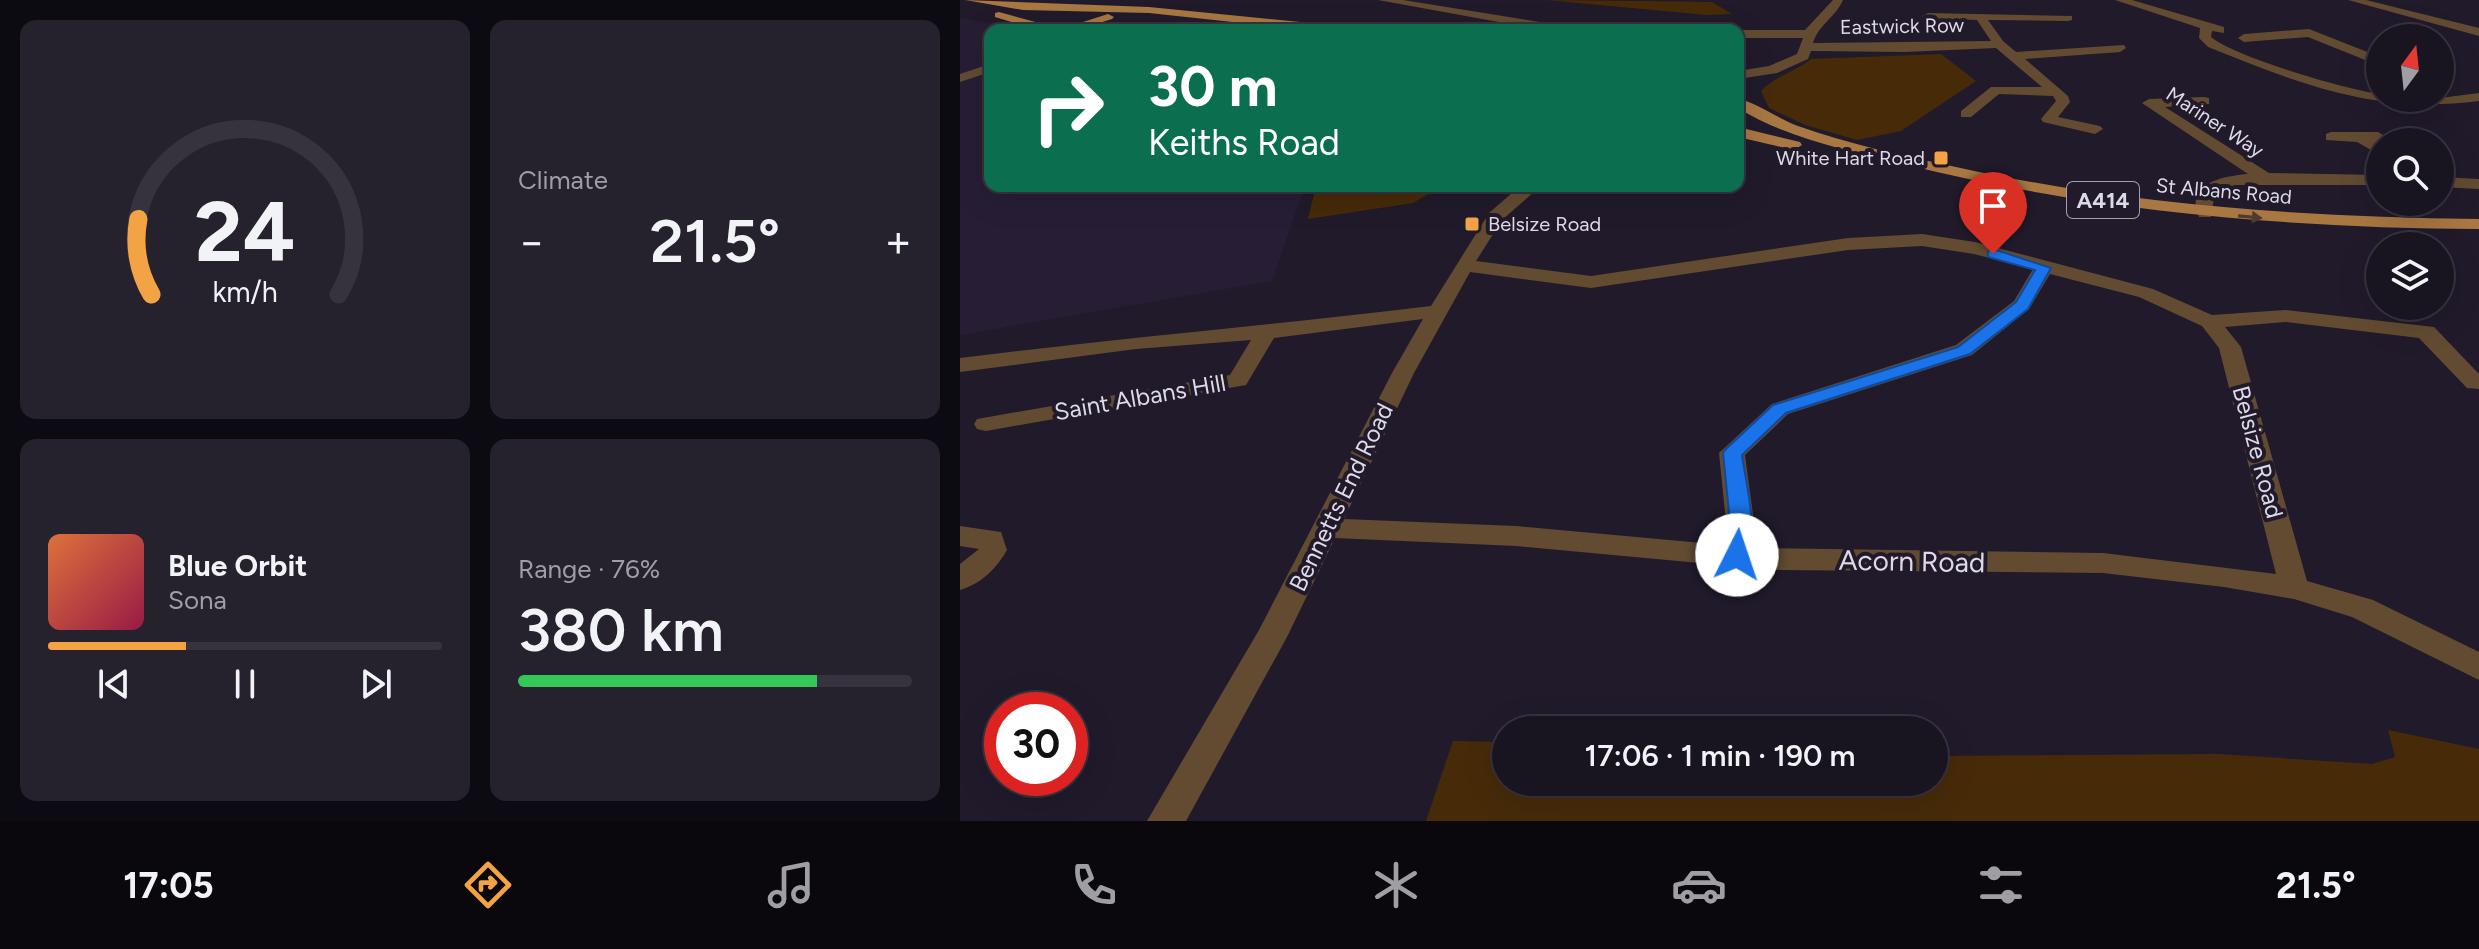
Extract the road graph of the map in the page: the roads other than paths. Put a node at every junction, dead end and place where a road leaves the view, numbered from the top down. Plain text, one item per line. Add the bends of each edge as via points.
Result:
1 (970, 0) edge
2 (1383, 0) edge
3 (1838, 0) edge
4 (2120, 0) edge
5 (2353, 0) edge
6 (1010, 5) junction
7 (960, 8) edge
8 (1928, 16) dead end
9 (2466, 16) dead end
10 (1112, 17) junction
11 (1981, 18) junction
12 (2068, 18) dead end
13 (2439, 21) junction
14 (1032, 24) edge
15 (1079, 24) edge
16 (1202, 24) edge
17 (1283, 24) edge
18 (1528, 24) edge
19 (2206, 25) junction
20 (2479, 32) edge
21 (1744, 35) edge
22 (2244, 38) junction
23 (1807, 40) junction
24 (1999, 44) junction
25 (2120, 48) dead end
26 (2238, 54) junction
27 (2014, 56) junction
28 (2366, 56) edge
29 (984, 70) edge
30 (1772, 70) junction
31 (1744, 74) edge
32 (960, 78) edge
33 (984, 78) edge
34 (960, 86) edge
35 (2057, 92) junction
36 (1744, 94) edge
37 (2479, 97) edge
38 (2204, 101) dead end
39 (1744, 106) edge
40 (1966, 114) dead end
41 (2095, 129) dead end
42 (1744, 133) edge
43 (2331, 137) dead end
44 (2366, 139) edge
45 (2264, 177) junction
46 (2366, 180) edge
47 (2454, 183) edge
48 (2479, 184) edge
49 (1523, 192) edge
50 (2205, 213) junction
51 (2479, 224) edge
52 (2479, 240) edge
53 (1464, 265) junction
54 (2043, 268) junction
55 (1440, 311) junction
56 (2209, 322) junction
57 (1266, 332) junction
58 (960, 365) edge
59 (2475, 383) dead end
60 (986, 424) dead end
61 (1327, 528) junction
62 (960, 536) edge
63 (1737, 555) junction
64 (960, 579) edge
65 (2294, 588) junction
66 (2479, 667) edge
67 (1166, 821) edge

1 - 6 main road
2 - 18 street
3 - 23 street
4 - 19 street
5 - 13 street
6 - 10 main road
6 - 17 main road via 1149,10
7 - 14 main road
8 - 11 street, Eastwick Row
9 - 13 street
10 - 15 main road
10 - 16 main road
11 - 12 street, Eastwick Row
11 - 24 street, Eastwick Row
13 - 20 street
19 - 22 street
19 - 26 street via 2205,38
21 - 23 street, Eastwick Row
22 - 26 street
22 - 28 street via 2309,33
23 - 24 street, Eastwick Row via 1904,48
23 - 30 street via 1803,56
24 - 27 street, Eastwick Row
25 - 27 street
26 - 37 street via 2360,97 2416,104
27 - 35 street, Eastwick Row
29 - 32 street
30 - 31 street
30 - 36 street
33 - 34 street
35 - 40 street via 1996,90
35 - 41 street via 2063,102 2048,119
38 - 45 street, Mariner Way via 2149,103
39 - 50 main road, St Albans Road / A414 via 1800,133 1908,161 2046,190
42 - 52 main road, St Albans Road / A414 via 1983,192 2105,214 2342,239
43 - 44 street
45 - 46 street
45 - 50 street via 2210,186
47 - 48 street
49 - 53 street, Bennetts End Road via 1495,217
50 -> 51 main road, St Albans Road / A414
53 - 54 street, Belsize Road via 1591,282 1848,244 1922,240 1975,248
53 - 55 street, Bennetts End Road
54 - 56 street, Belsize Road via 2146,293
54 - 63 street via 2022,305 1964,350 1780,409 1732,453 1740,522
55 - 57 street, Saint Albans Hill
55 - 61 street, Bennetts End Road via 1403,373
56 - 59 street, Belsize Road via 2285,316 2426,332
56 - 65 street, Belsize Road via 2230,347
57 - 58 street, Saint Albans Hill
57 - 60 street, Saint Albans Hill via 1238,380
61 - 63 street, Acorn Road via 1516,536
61 - 67 street, Bennetts End Road
62 - 64 street via 991,539 993,550
63 - 65 street, Acorn Road via 1775,560 2103,563
65 - 66 street, Acorn Road via 2362,608

